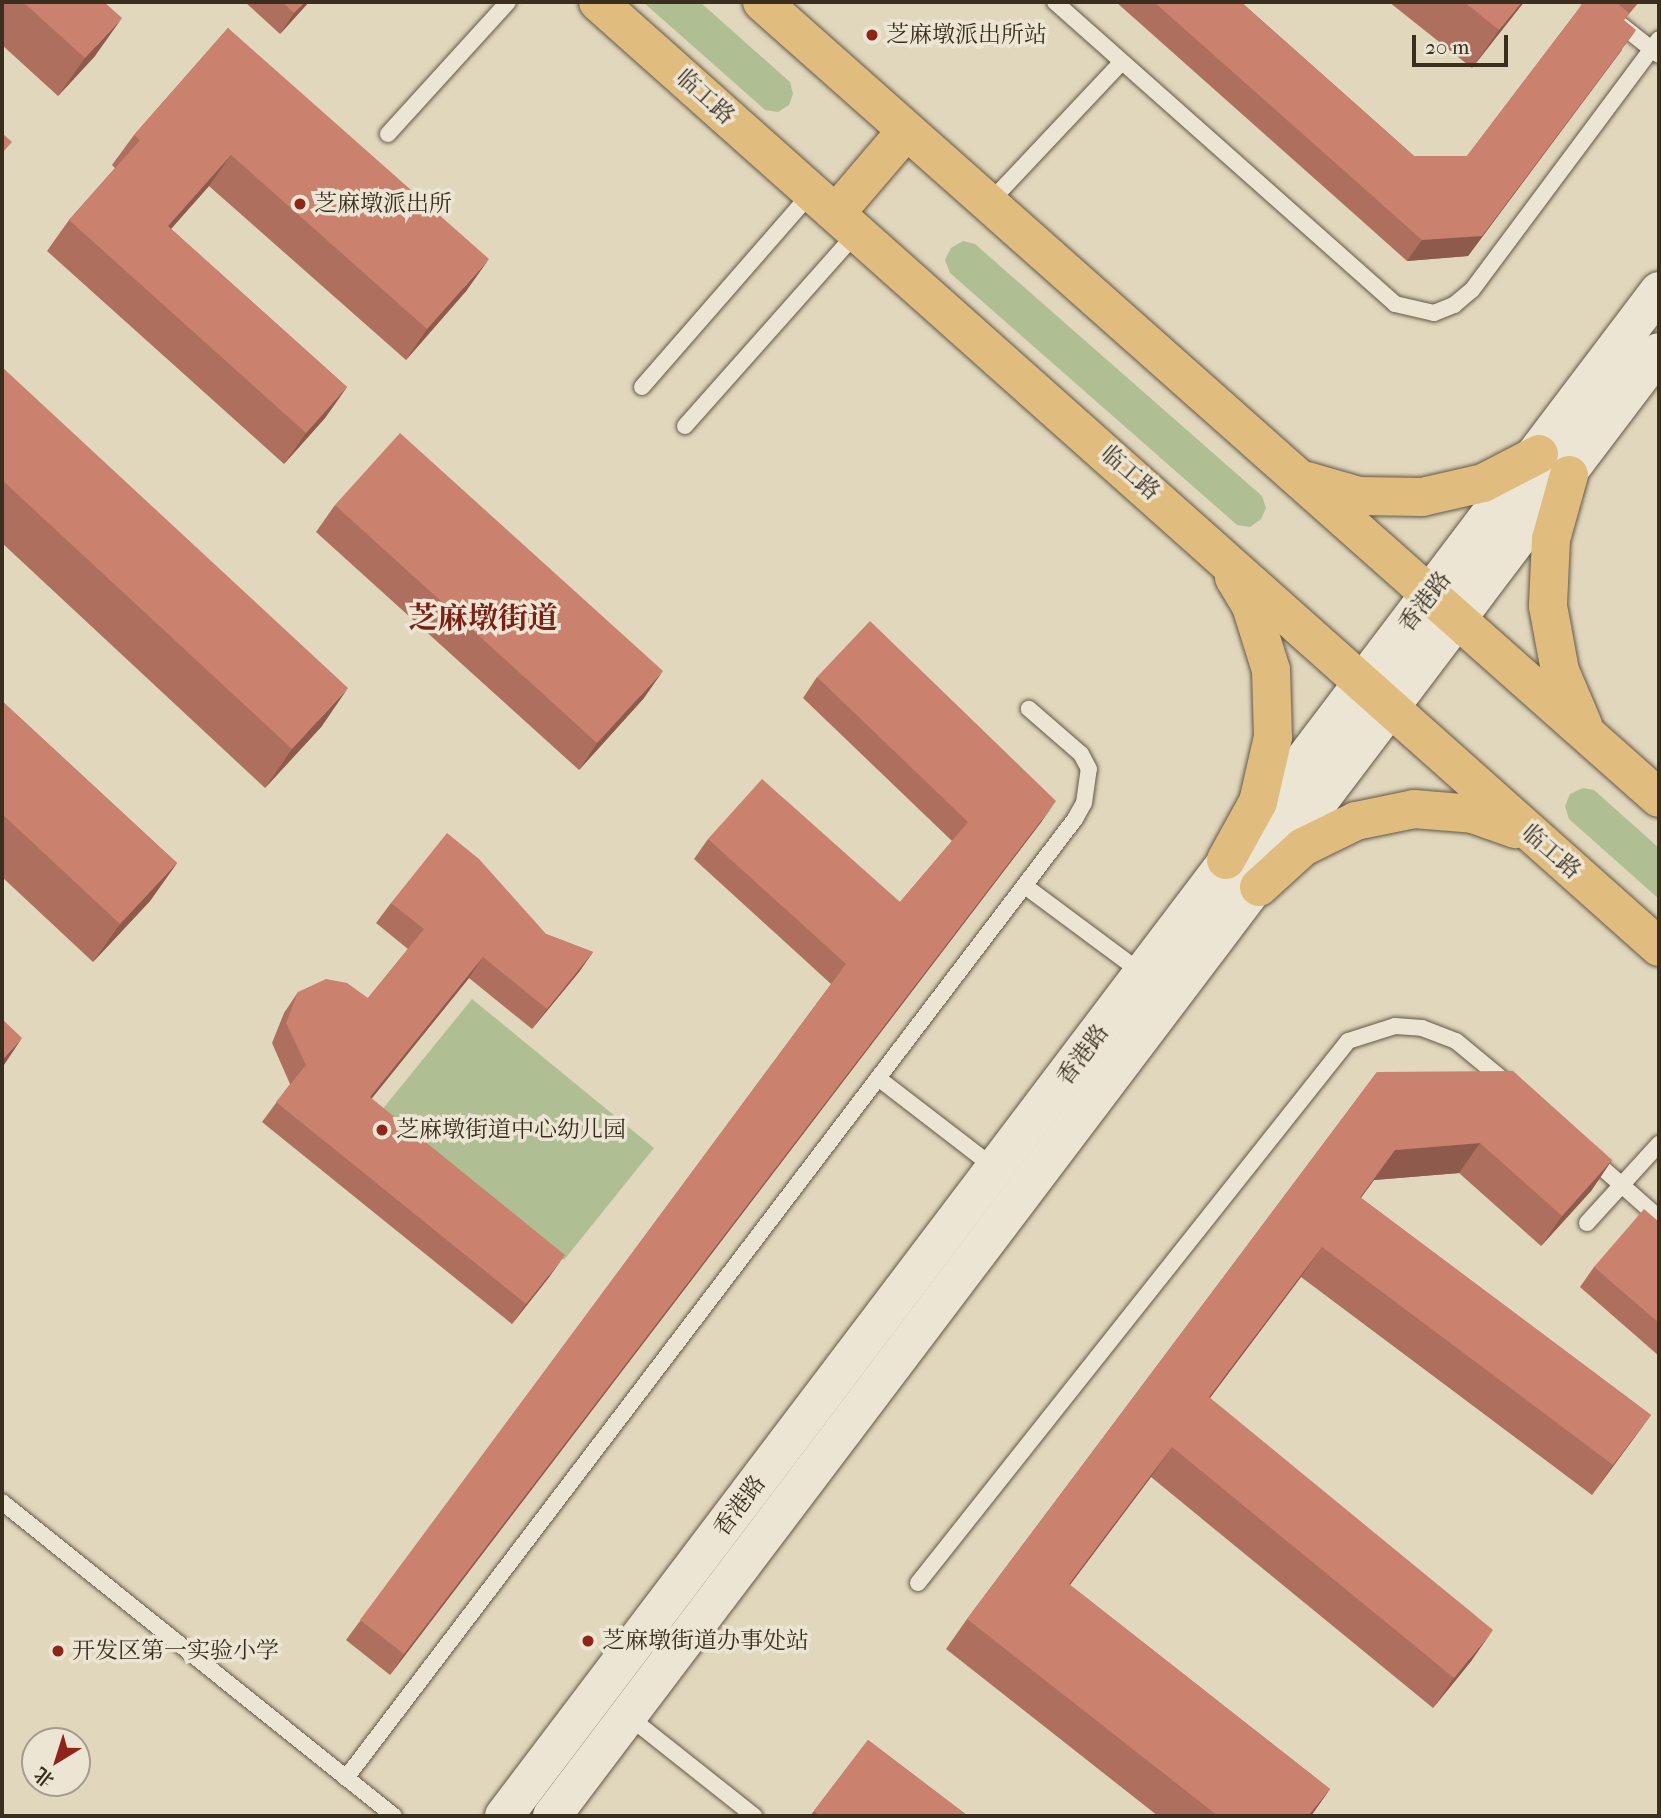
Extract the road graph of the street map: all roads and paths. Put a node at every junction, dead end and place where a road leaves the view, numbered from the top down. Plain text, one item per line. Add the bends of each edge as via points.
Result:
1 (508, 2) edge
2 (598, 2) edge
3 (762, 2) edge
4 (1055, 2) edge
5 (1592, 2) edge
6 (1657, 48) edge
7 (1122, 62) junction
8 (906, 131) junction
9 (388, 134) dead end
10 (988, 204) junction
11 (835, 212) junction
12 (1659, 291) edge
13 (1659, 352) edge
14 (642, 387) dead end
15 (685, 426) dead end
16 (1554, 465) junction
17 (1299, 479) junction
18 (1216, 549) junction
19 (1430, 595) junction
20 (1460, 621) junction
21 (1363, 683) junction
22 (1028, 709) dead end
23 (1392, 710) junction
24 (1587, 733) junction
25 (1659, 798) edge
26 (1529, 834) junction
27 (1226, 860) junction
28 (1025, 886) junction
29 (1259, 887) junction
30 (1659, 947) edge
31 (1144, 974) junction
32 (878, 1078) junction
33 (1524, 1098) edge
34 (1573, 1142) edge
35 (1659, 1144) edge
36 (996, 1169) junction
37 (1622, 1185) junction
38 (1659, 1218) edge
39 (1587, 1223) edge
40 (2, 1502) edge
41 (918, 1583) dead end
42 (628, 1717) junction
43 (346, 1778) junction
44 (394, 1816) edge
45 (503, 1816) edge
46 (552, 1816) edge
47 (754, 1816) edge

1 - 9 lane
2 - 11 main road, 临工路
3 - 8 main road
4 - 7 lane
5 - 6 lane
6 - 7 lane via 1472,290 1454,305 1434,313 1395,304
7 - 10 lane
8 - 10 main road
8 - 11 main road
10 - 17 main road
11 - 14 lane
11 - 15 lane
11 - 18 main road, 临工路
12 - 16 main road, 香港路
13 - 16 main road, 香港路
16 - 17 main road via 1422,497 1359,496
16 - 19 main road, 香港路
16 - 20 main road, 香港路
16 - 24 main road via 1548,606 1560,671
17 - 19 main road
18 - 21 main road, 临工路
18 - 27 main road via 1251,606 1271,670 1273,737 1258,802
19 - 20 main road
19 - 21 main road, 香港路
20 - 23 main road, 香港路
20 - 24 main road
21 - 23 main road, 临工路
21 - 27 main road, 香港路
22 - 28 lane via 1081,754 1088,769 1084,803
23 - 26 main road, 临工路
23 - 29 main road, 香港路
24 - 25 main road
26 - 29 main road via 1473,814 1414,809 1356,821 1303,847
26 - 30 main road, 临工路
27 - 31 main road, 香港路
28 - 31 lane
28 - 32 lane
29 - 42 main road, 香港路
31 - 36 main road, 香港路
32 - 36 lane
32 - 43 lane
33 - 41 lane via 1465,1048 1434,1031 1395,1026 1348,1041
34 - 37 lane
35 - 37 lane
36 - 45 main road, 香港路
37 - 38 lane
37 - 39 lane
40 - 43 lane
42 - 46 main road, 香港路
42 - 47 lane
43 - 44 lane

